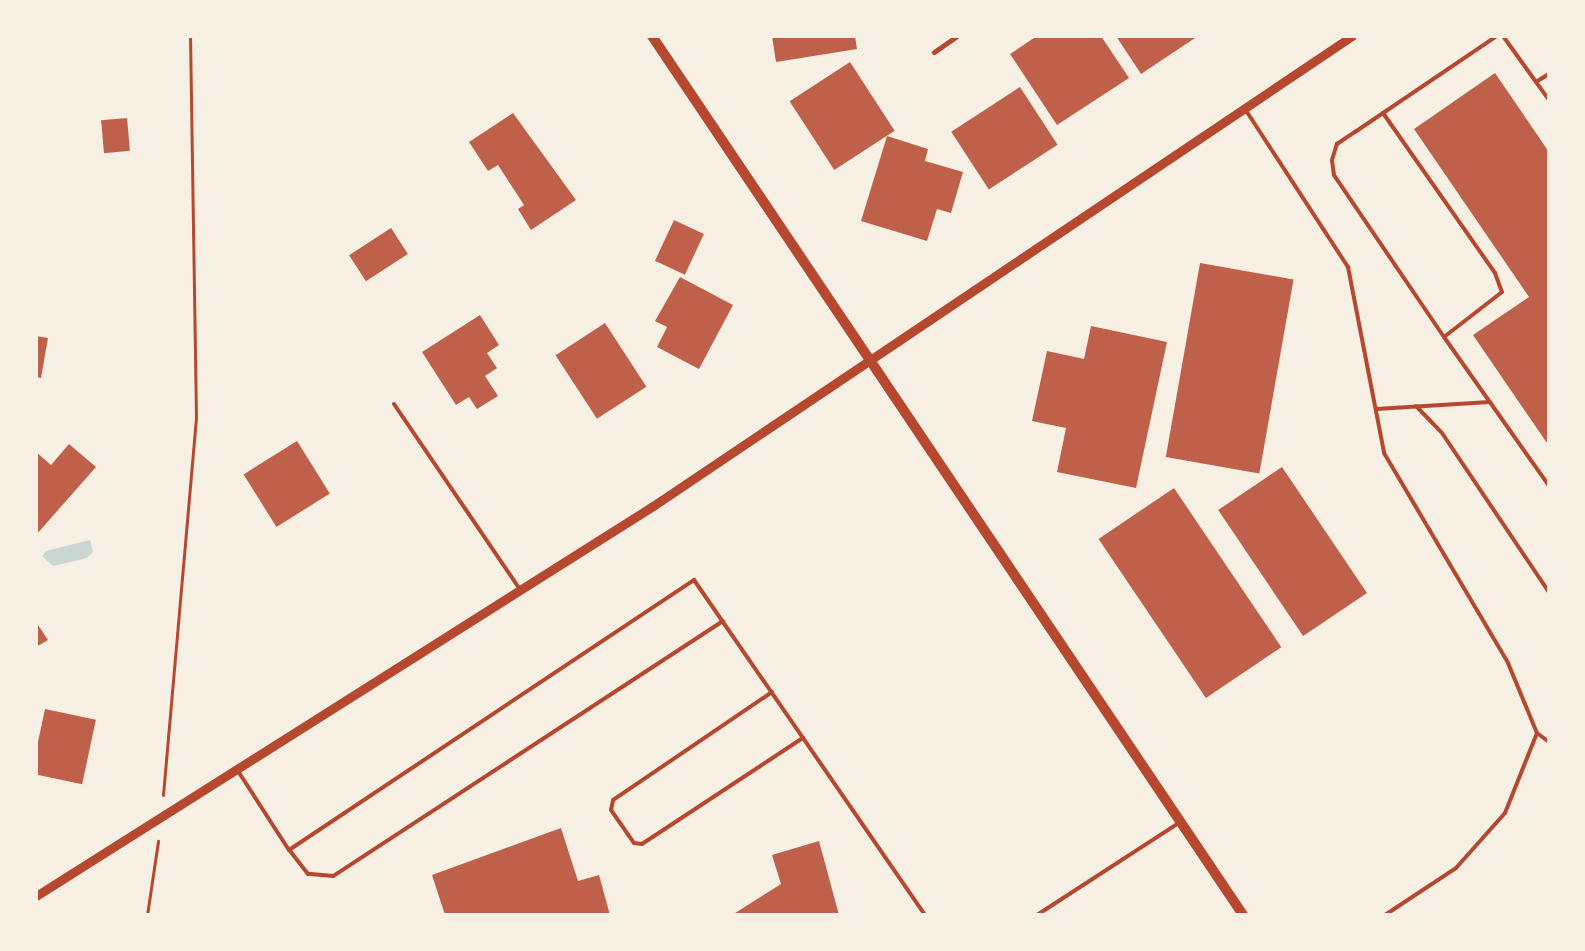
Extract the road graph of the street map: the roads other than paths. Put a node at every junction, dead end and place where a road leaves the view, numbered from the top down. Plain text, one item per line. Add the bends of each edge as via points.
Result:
1 (652, 36) edge
2 (957, 36) edge
3 (1352, 36) edge
4 (1497, 36) edge
5 (1503, 36) edge
6 (934, 52) dead end
7 (1549, 74) edge
8 (1536, 82) junction
9 (1549, 100) edge
10 (1245, 109) junction
11 (1383, 113) junction
12 (1444, 337) junction
13 (871, 361) junction
14 (1490, 402) junction
15 (394, 404) dead end
16 (1416, 406) junction
17 (1376, 409) junction
18 (1549, 486) edge
19 (518, 588) junction
20 (1549, 592) edge
21 (723, 622) junction
22 (772, 692) junction
23 (1536, 733) junction
24 (803, 738) junction
25 (1549, 742) edge
26 (238, 771) junction
27 (1180, 822) junction
28 (289, 850) junction
29 (36, 896) edge
30 (925, 915) edge
31 (1037, 915) edge
32 (1243, 915) edge
33 (1385, 915) edge

1 - 13 main road
2 - 6 street
3 - 10 street
4 - 11 lane
5 - 8 lane
7 - 8 lane
8 - 9 lane
10 - 13 street
10 - 17 lane via 1348,267
11 - 12 lane via 1337,144 1334,175
11 - 12 lane via 1495,273 1502,292
12 - 14 lane
13 - 19 street via 653,506
13 - 27 main road
14 - 16 lane
14 - 18 lane
15 - 19 lane
16 - 17 lane
16 - 20 lane via 1442,433
17 - 23 lane via 1384,453 1508,663
19 - 26 street
21 - 22 lane
21 - 28 lane via 333,876 308,874
21 - 28 lane via 694,580
22 - 24 lane
22 - 24 lane via 613,800 611,810 634,843 642,844
23 - 25 lane
23 - 33 lane via 1505,813 1456,868
24 - 30 lane
26 - 28 lane
26 - 29 street
27 - 31 lane
27 - 32 main road

